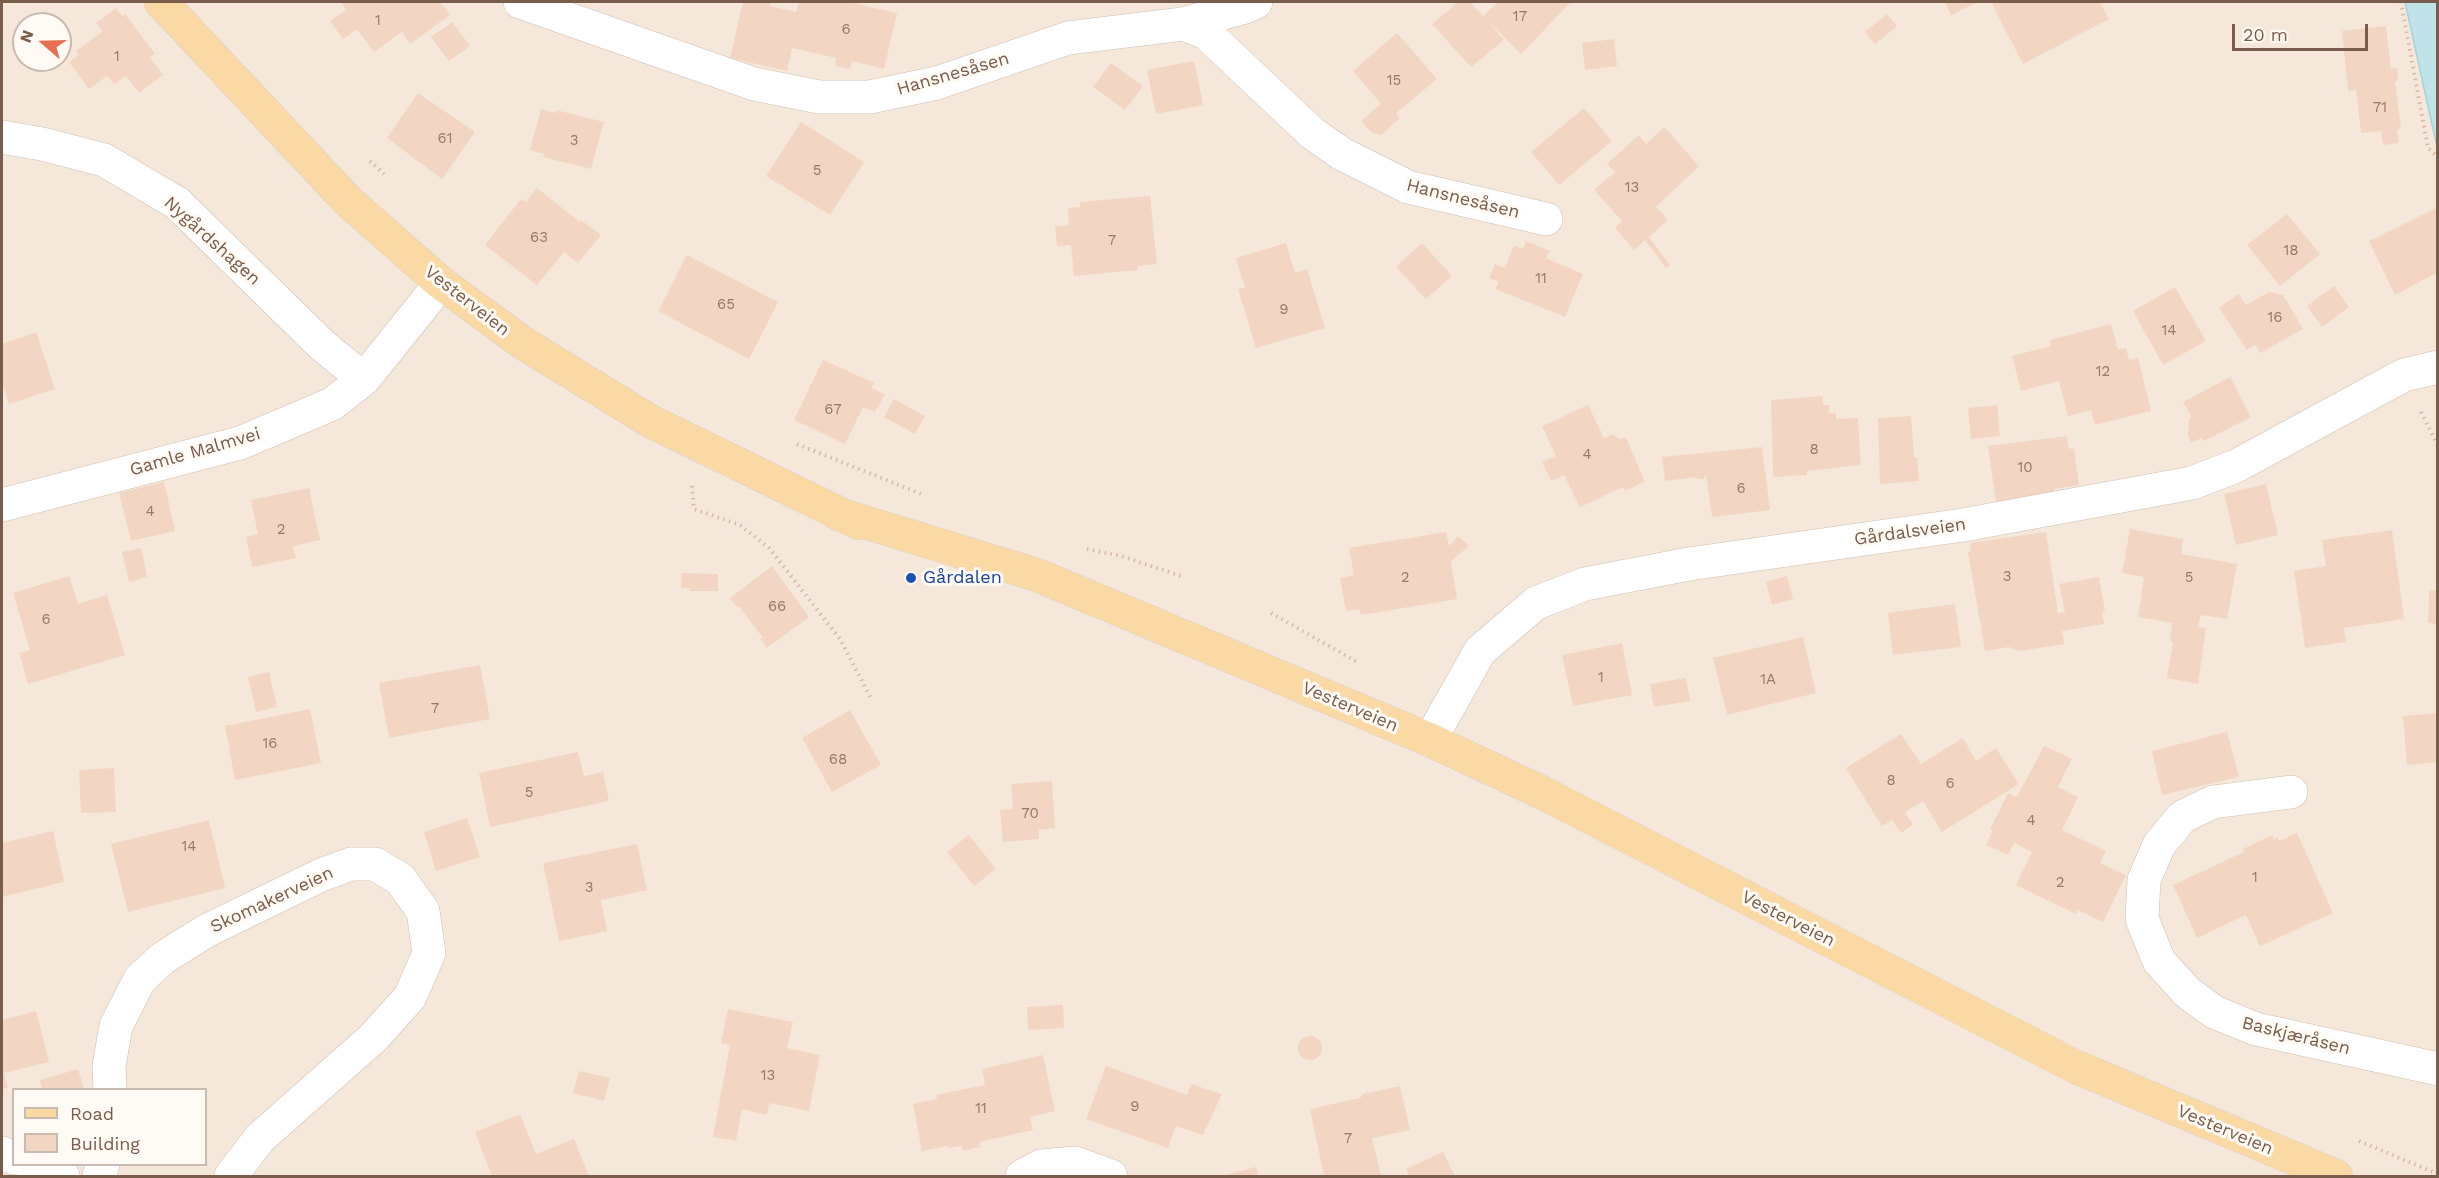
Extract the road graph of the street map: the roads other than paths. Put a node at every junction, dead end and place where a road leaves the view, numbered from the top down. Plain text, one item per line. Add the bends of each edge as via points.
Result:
1 (161, 2) edge
2 (520, 2) edge
3 (1256, 2) edge
4 (1183, 24) junction
5 (2, 137) edge
6 (1546, 219) dead end
7 (441, 283) junction
8 (2438, 367) edge
9 (364, 379) junction
10 (2, 505) edge
11 (1430, 740) junction
12 (2291, 792) dead end
13 (2438, 1070) edge
14 (110, 1088) edge
15 (36, 1166) edge
16 (63, 1176) edge
17 (231, 1176) edge
18 (1022, 1176) edge
19 (1111, 1176) edge
20 (2336, 1176) edge

1 - 7 main road, Vesterveien via 348,201
2 - 4 street, Hansnesåsen via 754,84 819,97 870,97 937,83 1068,38
3 - 4 street, Hansnesåsen
4 - 6 street, Hansnesåsen via 1206,33 1312,133 1342,154 1408,188
5 - 9 street, Nygårdshagen via 104,160 177,203 323,346
7 - 9 street, Gamle Malmvei
7 - 11 main road, Vesterveien via 523,343 650,421 838,514 1029,597 1240,660
8 - 11 street, Gårdalsveien via 2404,375 2236,466 2192,483 1963,525 1689,564 1585,584 1536,603 1479,651
9 - 10 street, Gamle Malmvei via 332,404 240,443
11 - 20 main road, Vesterveien via 1543,793 2076,1066
12 - 13 street, Baskjæråsen via 2213,802 2182,817 2159,845 2144,880 2142,919 2159,961 2187,992 2214,1012 2256,1029
14 - 17 street, Skomakerveien via 109,1066 116,1026 140,979 163,958 206,931 351,864 375,864 400,879 423,911 429,953 410,997 373,1038 260,1138
15 - 16 street
18 - 19 street via 1041,1167 1075,1163

